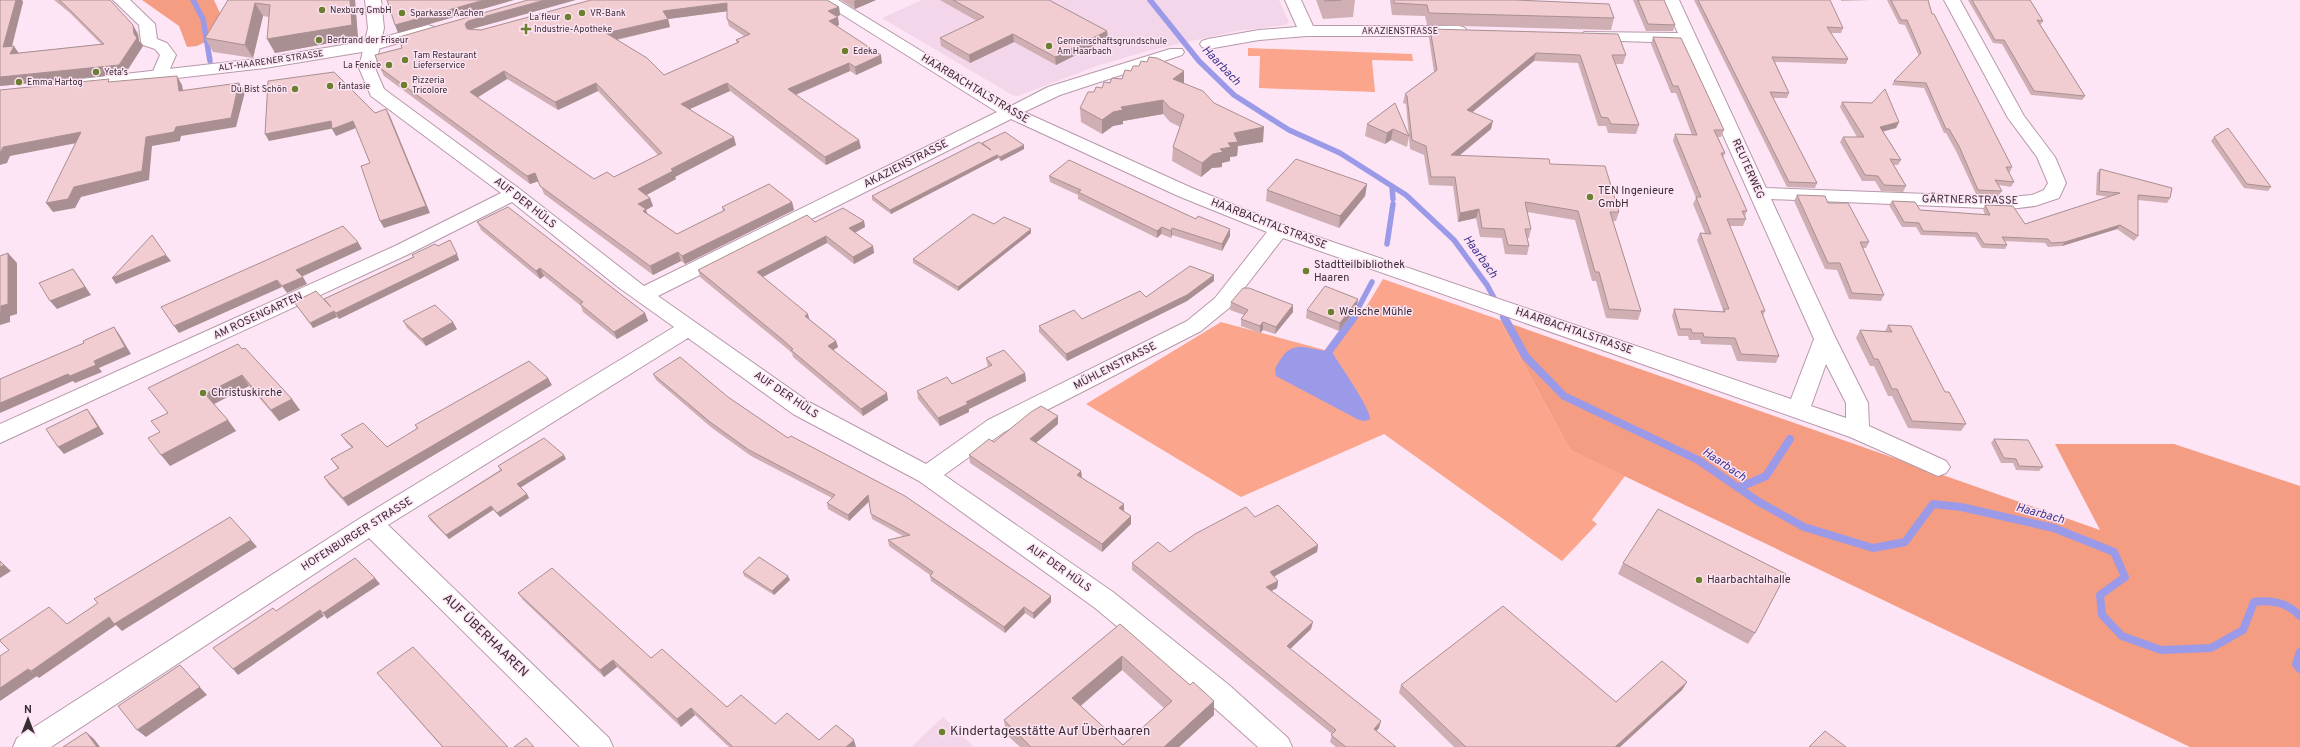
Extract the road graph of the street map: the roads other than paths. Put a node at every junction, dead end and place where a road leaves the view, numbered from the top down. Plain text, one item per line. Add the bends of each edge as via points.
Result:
1 (121, 0) edge
2 (373, 0) edge
3 (827, 0) edge
4 (1293, 0) edge
5 (1671, 0) edge
6 (1952, 0) edge
7 (446, 25) edge
8 (1307, 32) junction
9 (1473, 32) edge
10 (1572, 35) edge
11 (1688, 38) junction
12 (1208, 44) dead end
13 (374, 45) junction
14 (1176, 52) dead end
15 (159, 76) junction
16 (68, 86) edge
17 (1009, 112) junction
18 (1759, 193) junction
19 (514, 194) junction
20 (1279, 230) junction
21 (643, 295) junction
22 (690, 328) junction
23 (1825, 339) junction
24 (1798, 410) junction
25 (1858, 431) junction
26 (0, 434) edge
27 (1938, 467) dead end
28 (927, 475) junction
29 (371, 524) junction
30 (27, 747) edge
31 (598, 747) edge
32 (1278, 747) edge

1 - 15 street via 147,24 149,42 161,46 168,55
2 - 13 street, AUF DER HÜLS via 376,28
3 - 17 street, HAARBACHTALSTRASSE
4 - 8 street
5 - 11 street, REUTERWEG
6 - 18 street, GÄRTNERSTRASSE via 2017,118 2028,129 2054,172 2057,182 2052,194 2035,200 2010,203
7 - 13 street, ALT-HAARENER STRASSE
8 - 9 street, AKAZIENSTRASSE
8 - 12 street, AKAZIENSTRASSE via 1259,35
10 - 11 street
11 - 18 street, REUTERWEG
13 - 15 street, ALT-HAARENER STRASSE via 265,63
13 - 19 street, AUF DER HÜLS via 367,68 378,92
14 - 17 street, AKAZIENSTRASSE via 1054,91
15 - 16 street, ALT-HAARENER STRASSE
17 - 20 street, HAARBACHTALSTRASSE via 1185,192
17 - 21 street, AKAZIENSTRASSE
18 - 23 street, REUTERWEG
19 - 21 street, AUF DER HÜLS
19 - 26 street, AM ROSENGARTEN via 388,256
20 - 24 street, HAARBACHTALSTRASSE
20 - 28 street, MÜHLENSTRASSE via 1222,303 1194,326 996,426
21 - 22 street, AUF DER HÜLS
22 - 28 street, AUF DER HÜLS via 801,408
22 - 29 street, HOFENBURGER STRASSE
23 - 24 street
23 - 25 street, REUTERWEG via 1857,403
24 - 25 street, HAARBACHTALSTRASSE
25 - 27 street, HAARBACHTALSTRASSE
28 - 32 street, AUF DER HÜLS via 1104,600 1219,694
29 - 30 street, HOFENBURGER STRASSE
29 - 31 street, AUF ÜBERHAAREN

